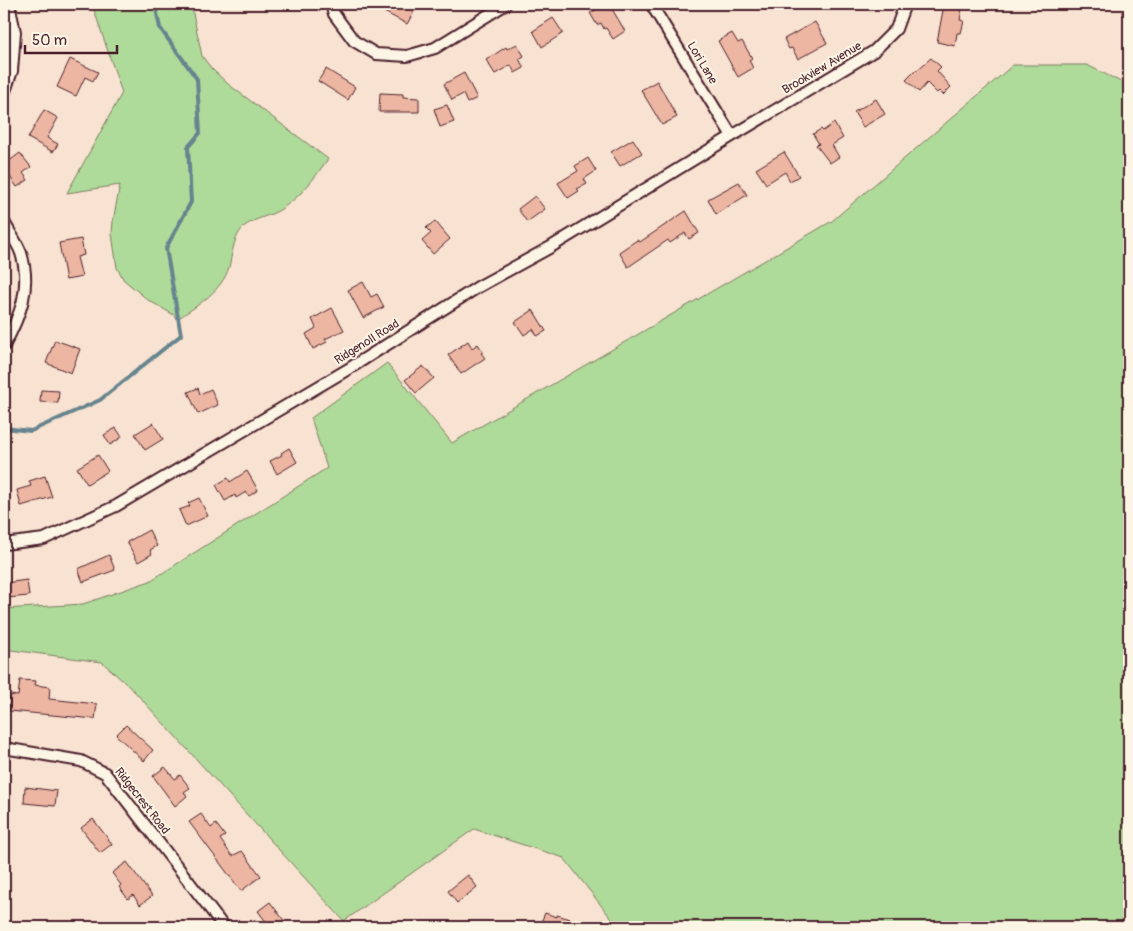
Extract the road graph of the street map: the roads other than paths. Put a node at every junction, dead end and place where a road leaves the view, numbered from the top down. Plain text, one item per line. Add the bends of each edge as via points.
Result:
1 (9, 4) edge
2 (331, 4) edge
3 (506, 4) edge
4 (651, 4) edge
5 (905, 4) edge
6 (4, 94) edge
7 (732, 136) junction
8 (4, 222) edge
9 (4, 346) edge
10 (4, 544) edge
11 (4, 748) edge
12 (224, 927) edge

1 - 6 street via 16,32 12,71
2 - 3 street via 334,14 354,40 376,54 407,56 435,48
4 - 7 street, Lori Lane
5 - 7 street, Brookview Avenue via 896,29 874,51
7 - 10 street, Ridgenoll Road via 116,506 44,538
8 - 9 street via 20,252 26,281 18,320
11 - 12 street, Ridgecrest Road via 81,761 105,773

